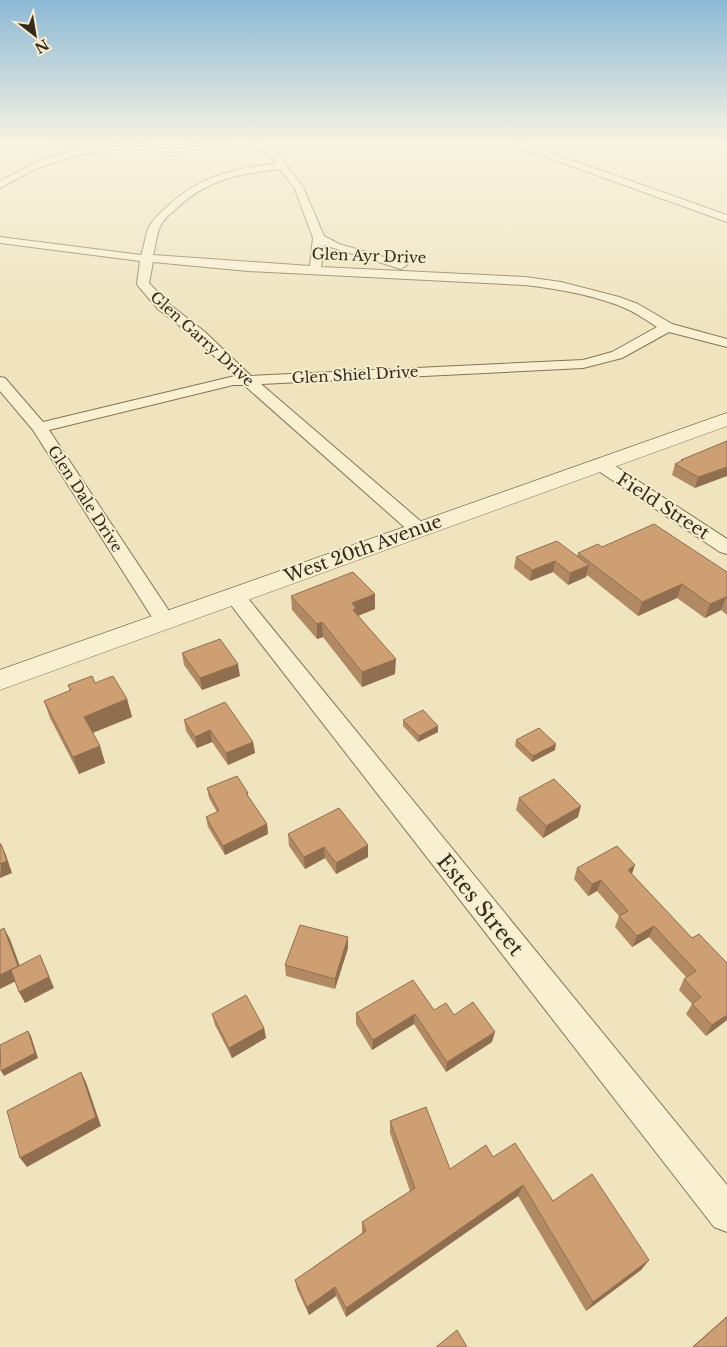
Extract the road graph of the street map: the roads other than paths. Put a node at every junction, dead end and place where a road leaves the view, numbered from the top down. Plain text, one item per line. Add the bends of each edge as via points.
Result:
1 (173, 206) edge
2 (307, 206) edge
3 (691, 206) edge
4 (727, 219) edge
5 (319, 238) junction
6 (0, 240) edge
7 (145, 259) junction
8 (315, 270) junction
9 (444, 276) junction
10 (668, 327) junction
11 (727, 343) edge
12 (246, 380) junction
13 (0, 381) edge
14 (727, 419) edge
15 (39, 428) junction
16 (600, 464) junction
17 (418, 529) junction
18 (727, 548) edge
19 (234, 595) junction
20 (164, 620) junction
21 (0, 680) edge
22 (727, 1214) edge

1 - 7 street, Glen Garry Drive via 155,225
2 - 5 street
3 - 4 street
5 - 8 street
5 - 9 street via 335,246
6 - 7 street, Glen Ayr Drive
7 - 8 street, Glen Ayr Drive
7 - 12 street, Glen Garry Drive via 143,284 162,306 200,335
8 - 9 street, Glen Ayr Drive
9 - 10 street, Glen Ayr Drive via 525,281 582,290 633,307
10 - 11 street, Glen Ayr Drive
10 - 12 street, Glen Shiel Drive via 617,355 583,364
12 - 15 street, Glen Shiel Drive via 199,388
12 - 17 street, Glen Garry Drive
13 - 15 street, Glen Dale Drive
14 - 16 street, West 20th Avenue
15 - 20 street, Glen Dale Drive
16 - 17 street, West 20th Avenue
16 - 18 street, Field Street
17 - 19 street, West 20th Avenue
19 - 20 street, West 20th Avenue
19 - 22 street, Estes Street
20 - 21 street, West 20th Avenue

